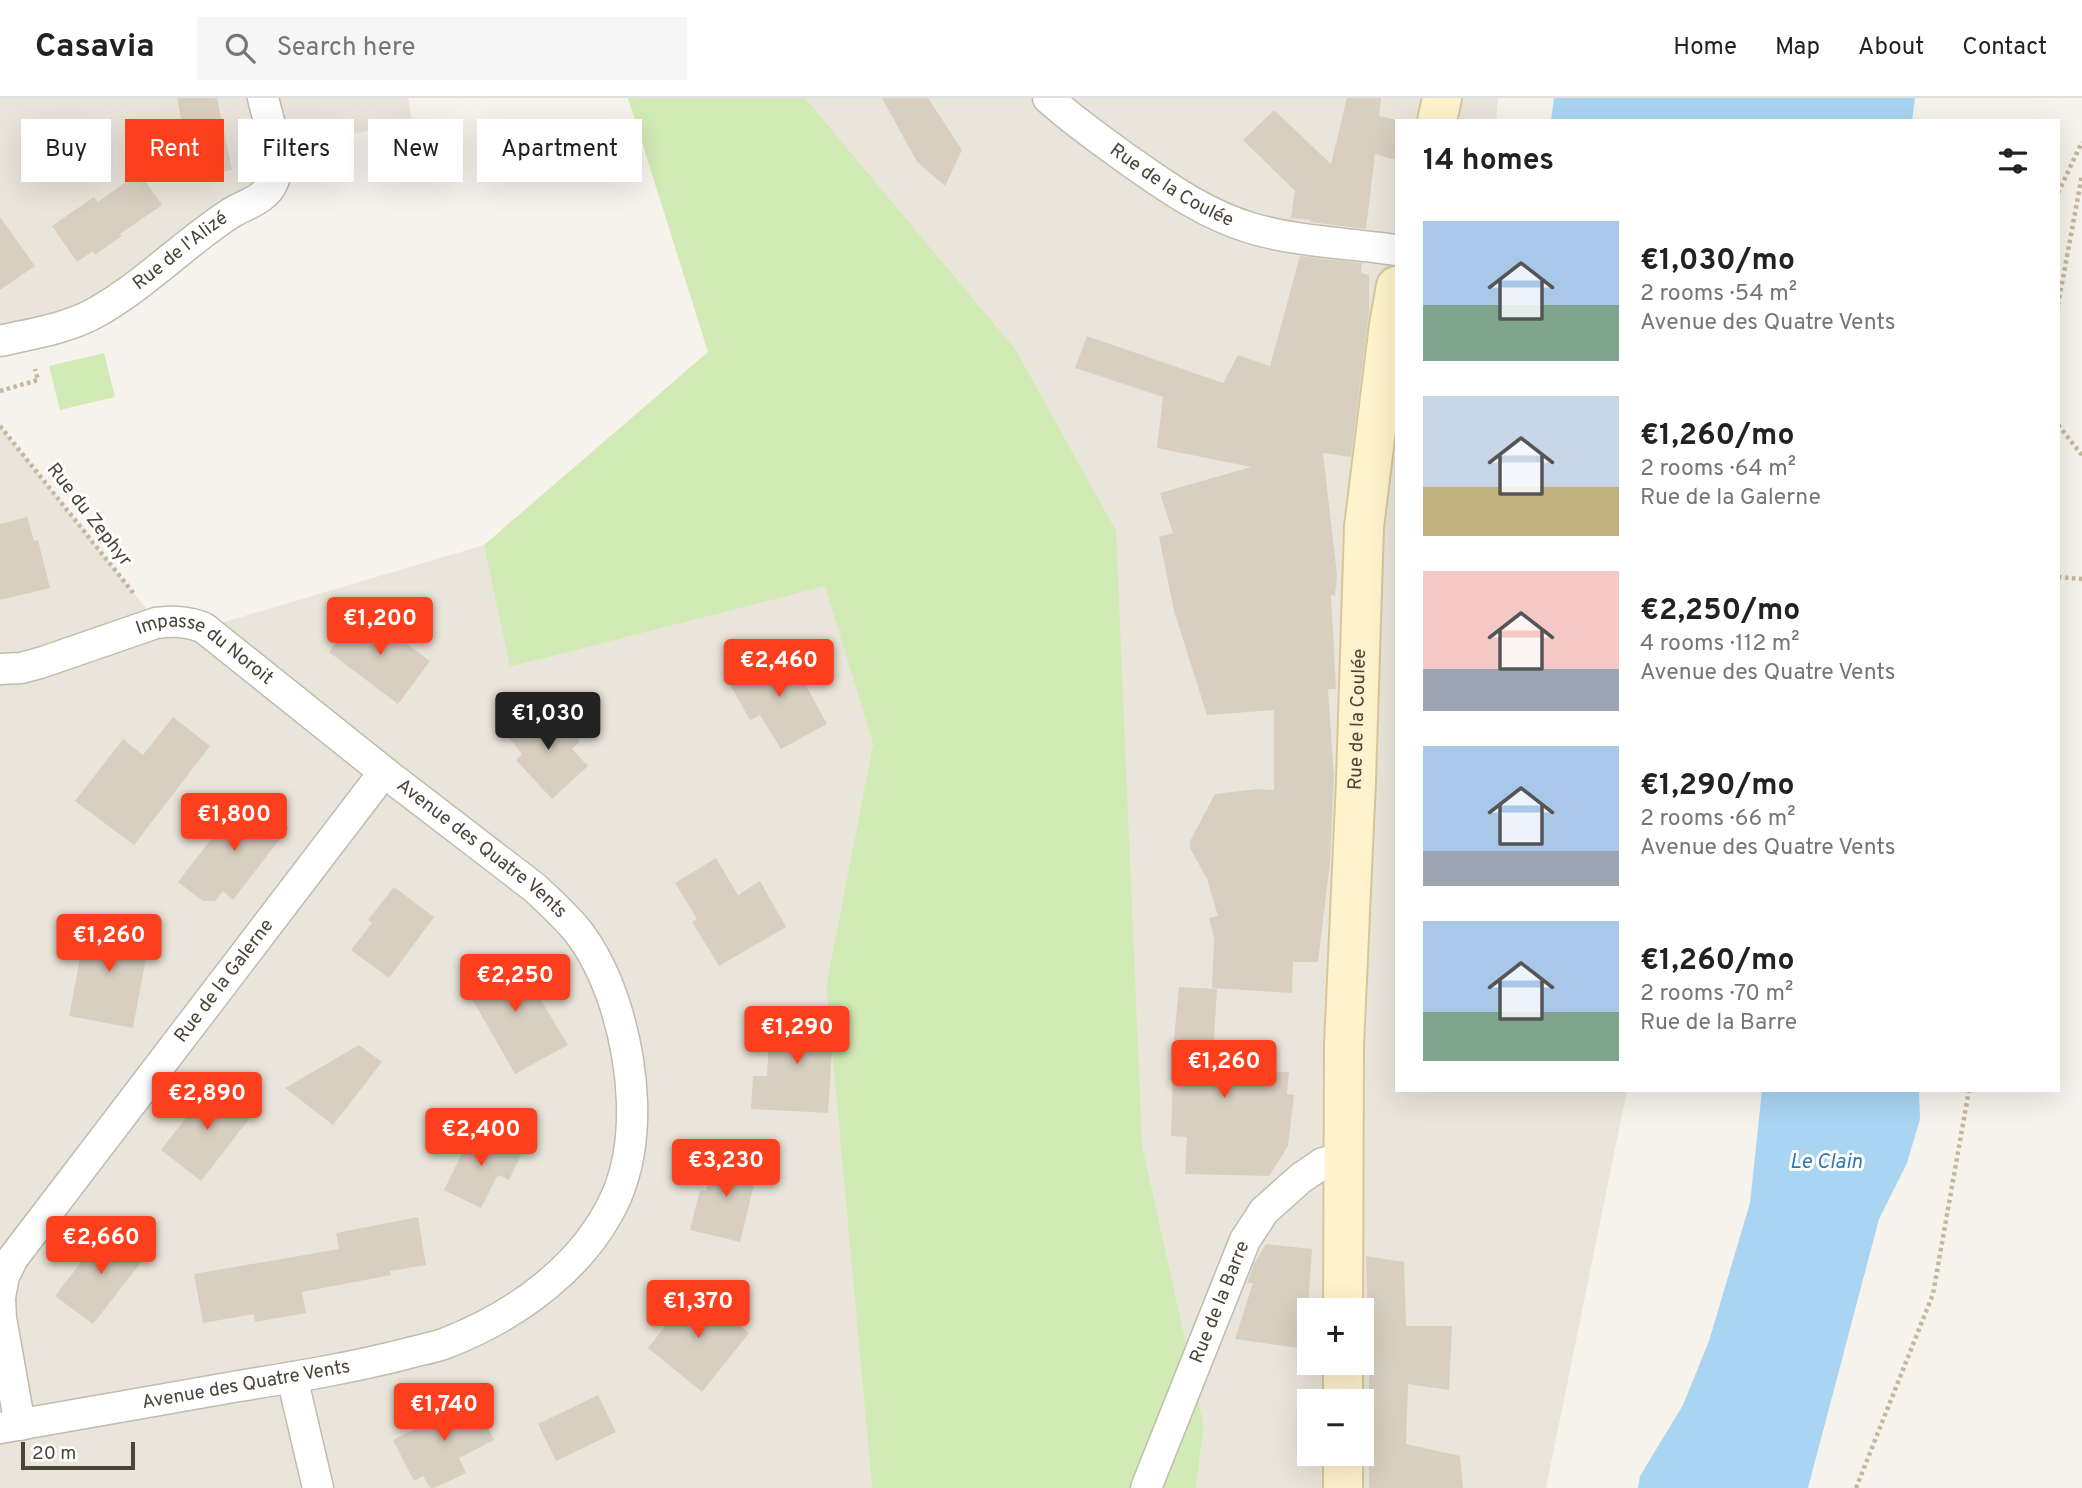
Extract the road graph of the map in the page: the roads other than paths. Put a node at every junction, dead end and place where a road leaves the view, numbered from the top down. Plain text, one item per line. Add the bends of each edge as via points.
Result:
1 (263, 98) edge
2 (1048, 98) edge
3 (1443, 98) edge
4 (1438, 119) edge
5 (1395, 250) edge
6 (1395, 292) edge
7 (0, 341) edge
8 (0, 669) edge
9 (384, 772) junction
10 (1343, 1157) junction
11 (0, 1298) edge
12 (1343, 1298) edge
13 (292, 1377) junction
14 (10, 1426) edge
15 (1343, 1466) edge
16 (318, 1488) edge
17 (1146, 1488) edge
18 (1343, 1488) edge

1 - 7 street, Rue de l'Alizé via 278,169 273,184 256,201 214,224 91,315
2 - 5 street, Rue de la Coulée via 1150,176 1215,215 1305,239
3 - 4 main road
6 - 10 main road, Rue de la Coulée via 1364,527
8 - 9 street, Impasse du Noroit via 40,663 156,622 194,623
9 - 11 street, Rue de la Galerne via 13,1258
9 - 13 street, Avenue des Quatre Vents via 545,897 577,930 611,994 623,1031 631,1076 627,1164 617,1195 574,1260 538,1293 496,1321 444,1344
10 - 12 main road, Rue de la Coulée
10 - 17 street, Rue de la Barre via 1323,1163 1301,1178 1264,1210 1245,1240
11 - 14 street, Rue de la Galerne
13 - 14 street, Avenue des Quatre Vents
13 - 16 street
15 - 18 main road

